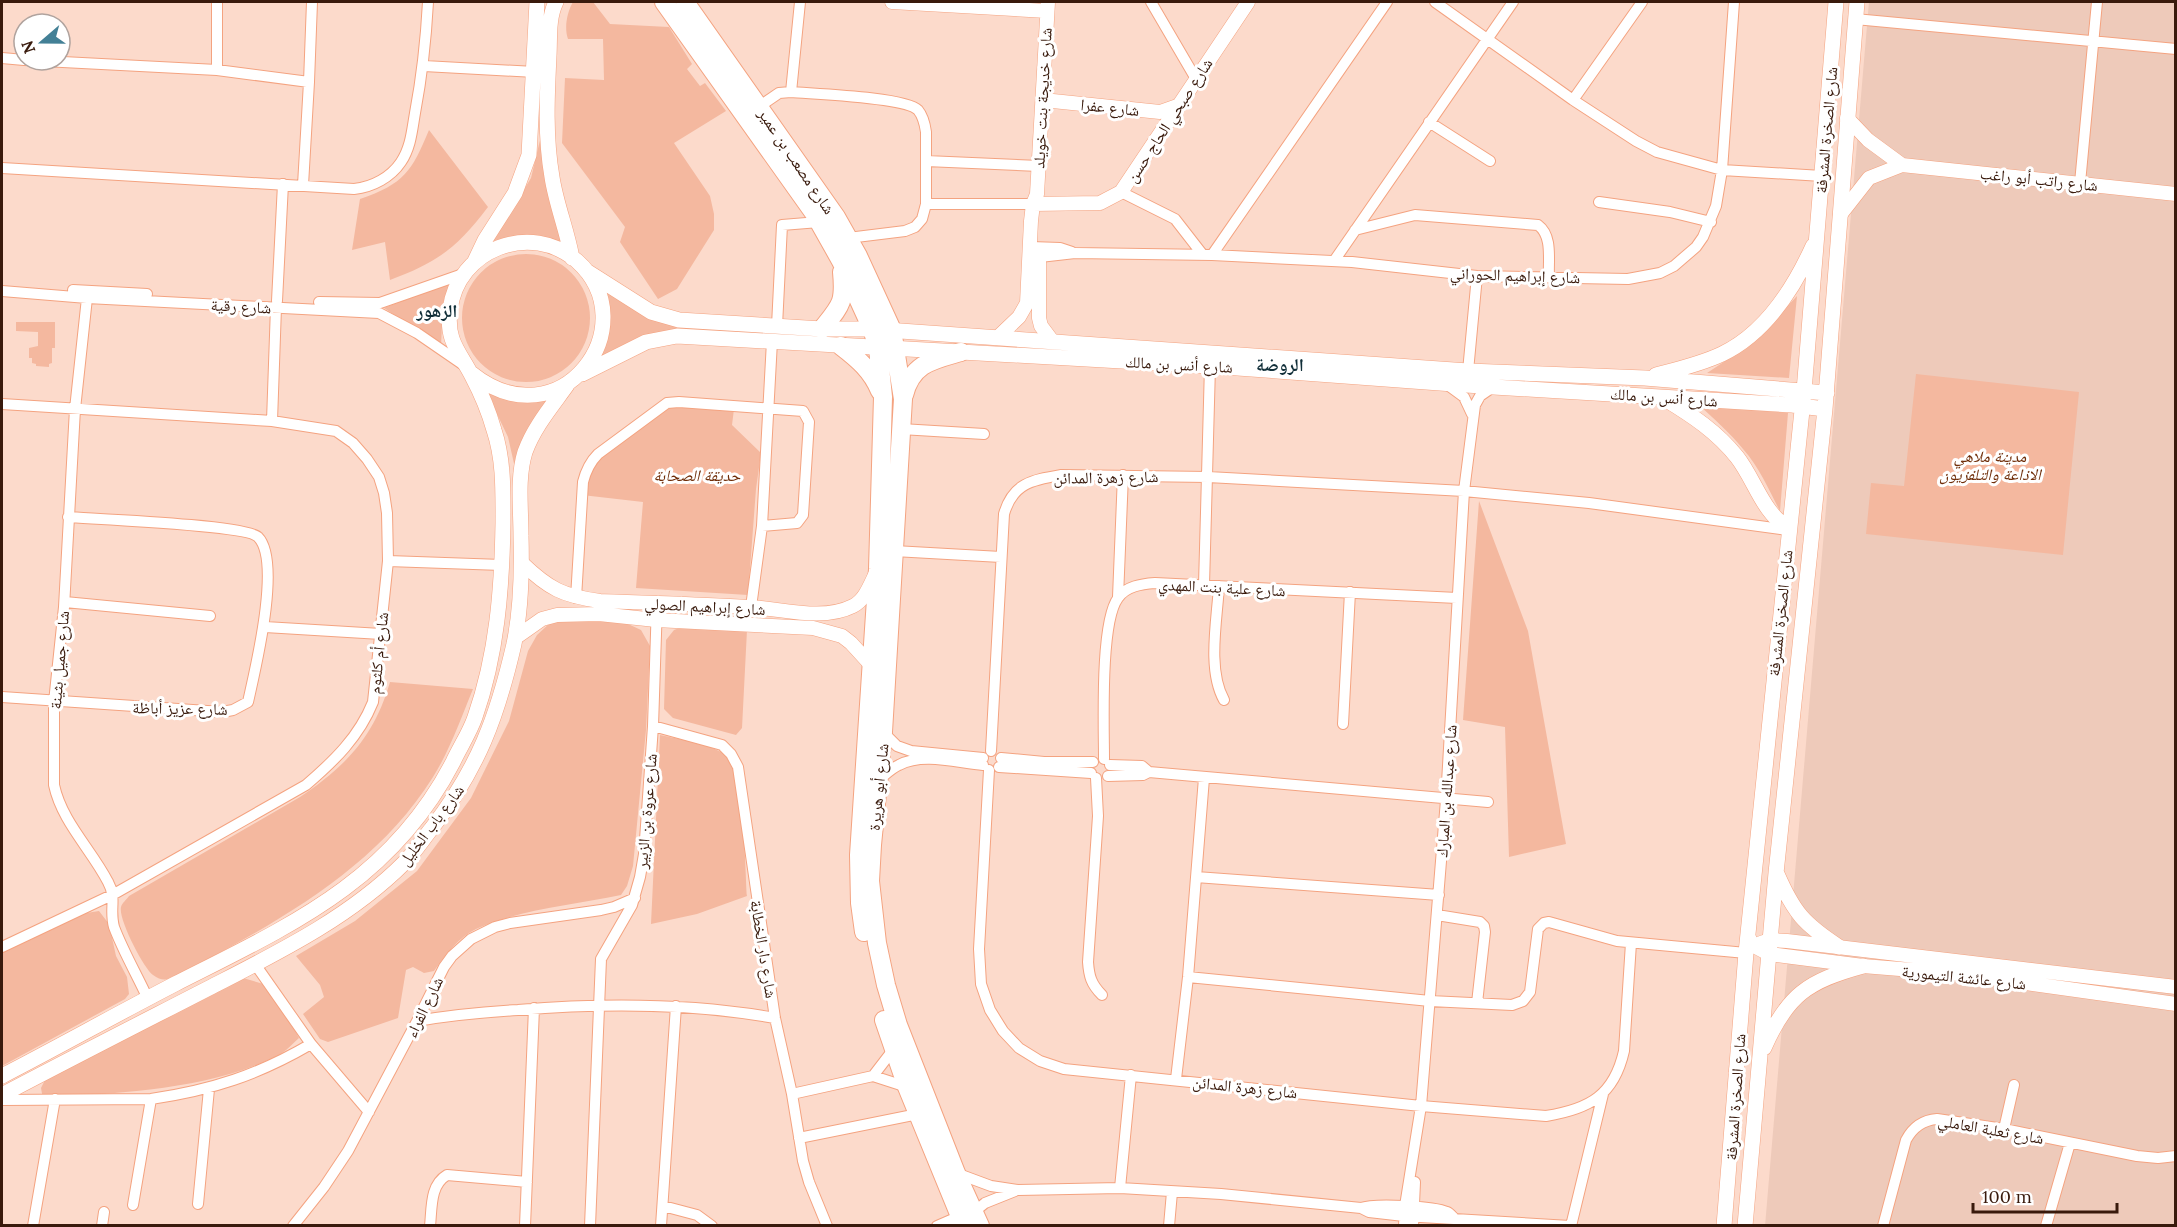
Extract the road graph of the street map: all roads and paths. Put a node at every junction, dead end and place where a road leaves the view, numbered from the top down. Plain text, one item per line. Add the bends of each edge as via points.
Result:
1 (217, 2) edge
2 (312, 2) edge
3 (428, 2) edge
4 (537, 2) edge
5 (556, 2) edge
6 (664, 2) edge
7 (800, 2) edge
8 (892, 2) edge
9 (1151, 2) edge
10 (1248, 2) edge
11 (1387, 2) edge
12 (1435, 2) edge
13 (1513, 2) edge
14 (1642, 2) edge
15 (1734, 2) edge
16 (1836, 2) edge
17 (1857, 2) edge
18 (2097, 2) edge
19 (689, 3) edge
20 (1048, 6) edge
21 (1855, 19) junction
22 (1486, 40) junction
23 (2094, 41) junction
24 (2175, 49) edge
25 (72, 62) edge
26 (424, 66) junction
27 (217, 70) junction
28 (535, 72) junction
29 (1196, 79) junction
30 (309, 82) junction
31 (791, 93) junction
32 (1043, 100) junction
33 (1573, 100) junction
34 (759, 106) junction
35 (1177, 106) junction
36 (1847, 118) junction
37 (1429, 122) junction
38 (926, 161) junction
39 (1490, 161) dead end
40 (1902, 165) junction
41 (1039, 166) junction
42 (2, 168) edge
43 (1722, 170) junction
44 (1822, 176) junction
45 (2080, 183) junction
46 (283, 184) junction
47 (303, 185) junction
48 (1121, 192) junction
49 (2175, 194) edge
50 (1037, 200) junction
51 (1599, 202) dead end
52 (926, 204) junction
53 (1840, 215) junction
54 (819, 222) junction
55 (1710, 222) junction
56 (1355, 230) junction
57 (1818, 235) junction
58 (848, 238) junction
59 (1035, 253) junction
60 (1207, 255) junction
61 (572, 258) junction
62 (475, 261) junction
63 (841, 261) junction
64 (1334, 261) junction
65 (586, 272) junction
66 (463, 274) junction
67 (1477, 276) junction
68 (1549, 277) junction
69 (2, 284) edge
70 (2, 291) edge
71 (87, 298) junction
72 (277, 304) junction
73 (822, 329) junction
74 (872, 329) junction
75 (775, 334) junction
76 (997, 338) junction
77 (889, 342) junction
78 (1053, 342) junction
79 (840, 346) junction
80 (961, 352) junction
81 (1210, 366) junction
82 (468, 370) junction
83 (1468, 371) junction
84 (1645, 378) junction
85 (572, 380) junction
86 (1444, 383) junction
87 (1494, 387) junction
88 (1827, 393) junction
89 (883, 397) junction
90 (1663, 397) junction
91 (903, 399) junction
92 (1802, 399) junction
93 (2, 404) edge
94 (767, 408) junction
95 (75, 409) junction
96 (1825, 410) junction
97 (1472, 414) junction
98 (272, 421) junction
99 (901, 429) junction
100 (984, 434) dead end
101 (1123, 474) junction
102 (1208, 477) junction
103 (1464, 491) junction
104 (68, 517) junction
105 (762, 526) junction
106 (1789, 529) junction
107 (894, 551) junction
108 (1001, 557) junction
109 (388, 561) junction
110 (522, 563) junction
111 (502, 565) junction
112 (878, 569) junction
113 (1204, 585) junction
114 (1219, 586) junction
115 (1350, 592) junction
116 (1118, 597) junction
117 (576, 598) junction
118 (1457, 598) junction
119 (65, 602) junction
120 (657, 603) junction
121 (751, 607) junction
122 (210, 616) dead end
123 (656, 620) junction
124 (264, 627) junction
125 (381, 634) junction
126 (515, 638) junction
127 (871, 665) junction
128 (2, 697) edge
129 (1224, 700) dead end
130 (54, 702) junction
131 (1343, 724) dead end
132 (652, 726) junction
133 (883, 732) junction
134 (991, 761) junction
135 (1100, 769) junction
136 (1204, 778) junction
137 (880, 779) junction
138 (1446, 800) junction
139 (1488, 802) dead end
140 (1776, 873) junction
141 (1196, 877) junction
142 (114, 894) junction
143 (1439, 895) junction
144 (635, 897) junction
145 (1437, 915) junction
146 (1631, 943) junction
147 (1749, 945) junction
148 (2, 947) edge
149 (1769, 947) junction
150 (1839, 947) junction
151 (255, 964) junction
152 (1863, 966) junction
153 (1188, 977) junction
154 (2175, 987) edge
155 (1102, 994) dead end
156 (148, 999) junction
157 (1430, 1001) junction
158 (1477, 1003) junction
159 (599, 1004) junction
160 (2175, 1004) edge
161 (676, 1006) junction
162 (534, 1008) junction
163 (775, 1018) junction
164 (417, 1021) junction
165 (311, 1044) junction
166 (893, 1050) junction
167 (1759, 1059) junction
168 (1131, 1075) junction
169 (2, 1076) edge
170 (873, 1076) junction
171 (1176, 1079) junction
172 (2014, 1085) dead end
173 (907, 1087) junction
174 (209, 1089) junction
175 (792, 1094) junction
176 (1603, 1094) junction
177 (2, 1095) edge
178 (55, 1099) junction
179 (151, 1099) junction
180 (2, 1100) edge
181 (1421, 1106) junction
182 (369, 1112) junction
183 (918, 1114) junction
184 (2004, 1129) junction
185 (799, 1138) junction
186 (2070, 1143) junction
187 (2174, 1158) edge
188 (956, 1173) junction
189 (527, 1182) junction
190 (1120, 1188) junction
191 (1018, 1190) junction
192 (1172, 1192) junction
193 (198, 1204) dead end
194 (133, 1205) dead end
195 (663, 1206) junction
196 (104, 1212) dead end
197 (1409, 1216) edge
198 (969, 1220) edge
199 (33, 1226) edge
200 (102, 1226) edge
201 (293, 1226) edge
202 (430, 1226) edge
203 (525, 1226) edge
204 (590, 1226) edge
205 (661, 1226) edge
206 (712, 1226) edge
207 (827, 1226) edge
208 (937, 1226) edge
209 (1169, 1226) edge
210 (1571, 1226) edge
211 (1724, 1226) edge
212 (1745, 1226) edge
213 (1883, 1226) edge
214 (2046, 1226) edge

1 - 27 street
2 - 30 street
3 - 26 street
4 - 28 main road
5 - 61 main road via 550,25 548,153
6 - 54 highway, شارع مصعب بن عمير
7 - 31 street
8 - 20 street
9 - 29 street
10 - 29 street, شارع صبحي الحاج حسن
11 - 60 street
12 - 22 street
13 - 22 street
14 - 33 street
15 - 43 street, شارع إبراهيم الحوراني
16 - 44 main road, شارع الصخرة المشرفة
17 - 21 main road, شارع الصخرة المشرفة
18 - 23 street
19 - 34 highway, شارع مصعب بن عمير
20 - 32 street, شارع خديجة بنت خويلد
21 - 23 street
21 - 36 main road, شارع الصخرة المشرفة
22 - 33 street
22 - 37 street
23 - 24 street
23 - 45 street
25 - 27 street
26 - 28 street
26 - 47 street via 410,144 395,170 364,188
27 - 30 street
28 - 62 main road via 529,155 523,174
29 - 35 street, شارع صبحي الحاج حسن
30 - 47 street
31 - 34 street via 778,93
31 - 38 street via 908,104 918,110 924,121
32 - 35 street, شارع عفرا via 1160,112
32 - 41 street, شارع خديجة بنت خويلد
33 - 43 street via 1657,152
34 - 58 highway, شارع مصعب بن عمير
35 - 48 street, شارع صبحي الحاج حسن
36 - 40 street
36 - 53 main road, شارع الصخرة المشرفة
37 - 39 street
37 - 56 street
38 - 41 street
38 - 52 street
40 - 45 street, شارع راتب أبو راغب
40 - 53 street, شارع راتب أبو راغب via 1869,178
41 - 50 street, شارع خديجة بنت خويلد
42 - 46 street
43 - 44 street
43 - 55 street, شارع إبراهيم الحوراني
44 - 57 main road, شارع الصخرة المشرفة
45 - 49 street, شارع راتب أبو راغب
46 - 47 street
46 - 72 street
48 - 50 street, شارع صبحي الحاج حسن via 1100,203
48 - 60 street via 1175,219
50 - 52 street
50 - 59 street, شارع خديجة بنت خويلد
51 - 55 street
52 - 58 street via 915,227
53 - 88 main road, شارع الصخرة المشرفة
54 - 63 highway, شارع مصعب بن عمير
54 - 75 street via 782,225
55 - 68 street, شارع إبراهيم الحوراني via 1696,247 1660,273 1628,279
56 - 64 street
56 - 68 street via 1415,215 1538,225 1548,239
57 - 84 main road via 1786,297 1746,338 1707,360
57 - 92 main road, شارع الصخرة المشرفة
58 - 77 highway, شارع مصعب بن عمير
59 - 60 street, شارع إبراهيم الحوراني
59 - 76 street, شارع خديجة بنت خويلد via 1024,311
59 - 78 street, شارع خديجة بنت خويلد via 1039,318
60 - 64 street, شارع إبراهيم الحوراني
61 - 62 main road via 553,247 531,242 492,249
61 - 65 main road
62 - 66 main road
63 - 73 highway via 844,293 840,306
63 - 74 highway, شارع مصعب بن عمير
64 - 67 street, شارع إبراهيم الحوراني
65 - 75 main road, شارع أنس بن مالك via 664,317
65 - 85 main road via 602,307 602,326 589,362
66 - 72 street, شارع رقية via 380,303
66 - 82 main road via 450,304 449,321 457,353
67 - 68 street, شارع إبراهيم الحوراني
67 - 83 street
69 - 72 street, شارع رقية
70 - 71 street, شارع رقية
71 - 72 street, شارع رقية
71 - 95 street, شارع جميل بثينة
72 - 82 street, شارع رقية via 380,313 411,329
72 - 98 street
73 - 74 main road, شارع أنس بن مالك
73 - 75 main road, شارع أنس بن مالك
74 - 77 highway, شارع أبو هريرة
75 - 79 main road, شارع أنس بن مالك
75 - 85 main road, شارع أنس بن مالك via 660,338
75 - 94 street
76 - 77 main road, شارع أنس بن مالك
76 - 78 main road, شارع أنس بن مالك
77 - 79 main road, شارع أنس بن مالك
77 - 80 main road, شارع أنس بن مالك
77 - 89 highway, شارع أبو هريرة
77 - 91 highway, شارع أبو هريرة
78 - 83 main road, شارع أنس بن مالك
79 - 89 highway via 865,366
80 - 81 main road, شارع أنس بن مالك
80 - 91 highway via 933,360 912,374
81 - 86 main road, شارع أنس بن مالك
81 - 102 street
82 - 85 main road via 484,384 517,396 552,392
82 - 111 main road, شارع باب الخليل via 487,409 501,458
83 - 84 main road, شارع أنس بن مالك
84 - 92 main road, شارع أنس بن مالك
85 - 110 main road, شارع باب الخليل via 536,430 523,461
86 - 87 main road, شارع أنس بن مالك
86 - 97 street via 1464,397
87 - 90 main road, شارع أنس بن مالك
87 - 97 street, شارع عبدالله بن المبارك via 1480,396
88 - 92 main road, شارع أنس بن مالك
88 - 96 main road, شارع الصخرة المشرفة
89 - 112 highway, شارع أبو هريرة
90 - 92 main road, شارع أنس بن مالك
90 - 106 main road via 1714,432 1748,473 1773,516
91 - 99 highway, شارع أبو هريرة
92 - 96 main road, شارع أنس بن مالك
92 - 106 main road, شارع الصخرة المشرفة
93 - 95 street, شارع أم كلثوم
94 - 105 street
94 - 105 street via 802,411 809,422 803,514 797,523
94 - 117 street via 673,402 661,406 598,454 583,482
95 - 98 street, شارع أم كلثوم
95 - 104 street, شارع جميل بثينة
96 - 140 main road, شارع الصخرة المشرفة
97 - 103 street, شارع عبدالله بن المبارك
98 - 109 street, شارع أم كلثوم via 336,431 367,459 384,493
99 - 100 street
99 - 107 highway, شارع أبو هريرة
101 - 102 street, شارع زهرة المدائن
101 - 108 street, شارع زهرة المدائن via 1061,475 1020,486 1004,514
101 - 116 street
102 - 103 street, شارع زهرة المدائن
102 - 113 street
103 - 106 street, شارع زهرة المدائن
103 - 118 street, شارع عبدالله بن المبارك
104 - 119 street, شارع جميل بثينة
104 - 124 street, شارع عزيز أباظة via 223,528 258,536 267,554
105 - 121 street
106 - 147 main road, شارع الصخرة المشرفة
107 - 108 street
107 - 133 highway, شارع أبو هريرة
108 - 134 street, شارع زهرة المدائن
109 - 111 street
109 - 125 street, شارع أم كلثوم
110 - 117 street, شارع إبراهيم الصولي via 545,584
110 - 126 main road, شارع باب الخليل
111 - 156 main road, شارع باب الخليل via 495,644 474,721 420,817 372,867 316,910
112 - 121 street, شارع إبراهيم الصولي via 862,600 845,610 807,613
112 - 127 highway, شارع أبو هريرة
113 - 114 street, شارع علية بنت المهدي
113 - 116 street, شارع علية بنت المهدي via 1141,584
114 - 115 street, شارع علية بنت المهدي
114 - 129 street via 1214,670
115 - 118 street, شارع علية بنت المهدي
115 - 131 street
116 - 135 street via 1108,633
117 - 120 street, شارع إبراهيم الصولي
118 - 138 street, شارع عبدالله بن المبارك
119 - 122 street
119 - 130 street, شارع جميل بثينة
120 - 121 street, شارع إبراهيم الصولي
120 - 123 street, شارع عروة بن الزبير
123 - 126 street, شارع إبراهيم الصولي via 599,614 557,615 542,619
123 - 127 street, شارع إبراهيم الصولي via 813,628 842,636
123 - 132 street, شارع عروة بن الزبير
124 - 125 street
124 - 130 street, شارع عزيز أباظة via 248,702 233,710
125 - 142 street, شارع أم كلثوم via 373,702 364,722 329,765 306,785
126 - 151 main road, شارع باب الخليل via 506,681 475,763 456,797 406,861 360,902
127 - 166 highway, شارع أبو هريرة via 859,855 860,903 873,982
128 - 130 street, شارع عزيز أباظة
130 - 142 street, شارع جميل بثينة via 56,795
132 - 144 street, شارع عروة بن الزبير via 644,854
132 - 163 street, شارع دار الخطابة via 722,745 738,767
133 - 134 street via 897,746 911,751
133 - 137 highway, شارع أبو هريرة
134 - 135 street
134 - 137 street via 909,761
134 - 168 street, شارع زهرة المدائن via 979,949 981,984 990,1010 1019,1048 1040,1061 1064,1069
135 - 136 street via 1142,766 1149,772
135 - 155 street via 1088,962 1089,976
136 - 138 street
136 - 141 street
137 - 188 highway, شارع أبو هريرة via 870,880 877,943 898,1025
138 - 139 street
138 - 143 street, شارع عبدالله بن المبارك
140 - 149 main road, شارع الصخرة المشرفة
140 - 150 main road via 1797,914
141 - 143 street
141 - 153 street
142 - 148 street, شارع أم كلثوم
142 - 156 street via 114,927
143 - 145 street, شارع عبدالله بن المبارك
144 - 159 street, شارع عروة بن الزبير via 603,954
144 - 164 street, شارع الفراء via 608,909 510,922 483,932 444,967
145 - 157 street, شارع عبدالله بن المبارك
145 - 158 street via 1484,926
146 - 147 street
146 - 158 street via 1544,923 1538,929 1527,997 1518,1004
146 - 176 street, شارع زهرة المدائن via 1624,1050 1614,1081
147 - 149 street, شارع عائشة التيمورية
147 - 211 main road, شارع الصخرة المشرفة
149 - 150 street, شارع عائشة التيمورية
149 - 152 street, شارع عائشة التيمورية
149 - 167 main road, شارع الصخرة المشرفة
150 - 154 street, شارع عائشة التيمورية
151 - 165 street
151 - 177 main road, شارع باب الخليل
152 - 160 street, شارع عائشة التيمورية via 1962,974
152 - 167 main road via 1820,981 1791,1001
153 - 157 street
153 - 171 street
156 - 169 main road, شارع باب الخليل
157 - 158 street
157 - 181 street, شارع عبدالله بن المبارك
159 - 161 street
159 - 162 street
159 - 204 street, شارع عروة بن الزبير
161 - 163 street
161 - 195 street
162 - 164 street
162 - 189 street
163 - 175 street, شارع دار الخطابة
164 - 182 street, شارع الفراء
165 - 174 street via 273,1065
165 - 182 street
166 - 170 street
166 - 173 highway, شارع أبو هريرة
167 - 212 main road, شارع الصخرة المشرفة
168 - 171 street, شارع زهرة المدائن
168 - 190 street
170 - 173 street
170 - 175 street
171 - 181 street, شارع زهرة المدائن
172 - 184 street
173 - 183 highway, شارع أبو هريرة
174 - 179 street
174 - 193 street
175 - 185 street, شارع دار الخطابة
176 - 181 street, شارع زهرة المدائن via 1579,1109 1546,1116
176 - 210 street
178 - 179 street
178 - 180 street
178 - 199 street
179 - 194 street
181 - 197 street, شارع عبدالله بن المبارك
182 - 201 street, شارع الفراء via 336,1169
183 - 185 street
183 - 198 highway, شارع أبو هريرة
184 - 186 street, شارع ثعلبة العاملي
184 - 213 street, شارع ثعلبة العاملي via 1937,1119 1918,1125 1906,1140
185 - 207 street, شارع دار الخطابة via 809,1182
186 - 187 street, شارع ثعلبة العاملي via 2137,1156
186 - 214 street
188 - 191 street via 982,1184
188 - 198 highway, شارع أبو هريرة
189 - 202 street via 447,1175 434,1190
189 - 203 street
190 - 191 street
190 - 192 street
191 - 198 street via 997,1197
192 - 197 street via 1361,1208 1369,1205
192 - 209 street
195 - 205 street
195 - 206 street via 697,1215
196 - 200 street
197 - 210 street via 1446,1211 1454,1218
198 - 208 street

